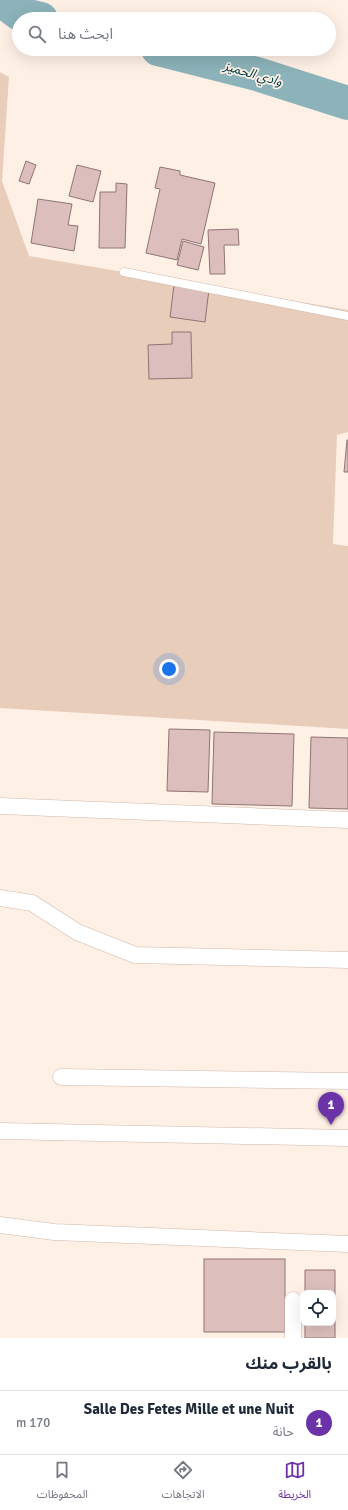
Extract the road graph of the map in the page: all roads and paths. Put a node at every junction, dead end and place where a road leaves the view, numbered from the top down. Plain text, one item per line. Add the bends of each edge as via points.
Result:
1 (124, 272) dead end
2 (348, 316) edge
3 (0, 806) edge
4 (348, 820) edge
5 (0, 898) edge
6 (348, 960) edge
7 (61, 1077) dead end
8 (348, 1081) edge
9 (0, 1131) edge
10 (348, 1138) edge
11 (0, 1225) edge
12 (348, 1244) edge
13 (293, 1300) dead end
14 (293, 1338) edge

1 - 2 lane
3 - 4 street
5 - 6 street via 32,903 77,932 135,955
7 - 8 street
9 - 10 street
11 - 12 street via 54,1232
13 - 14 street

